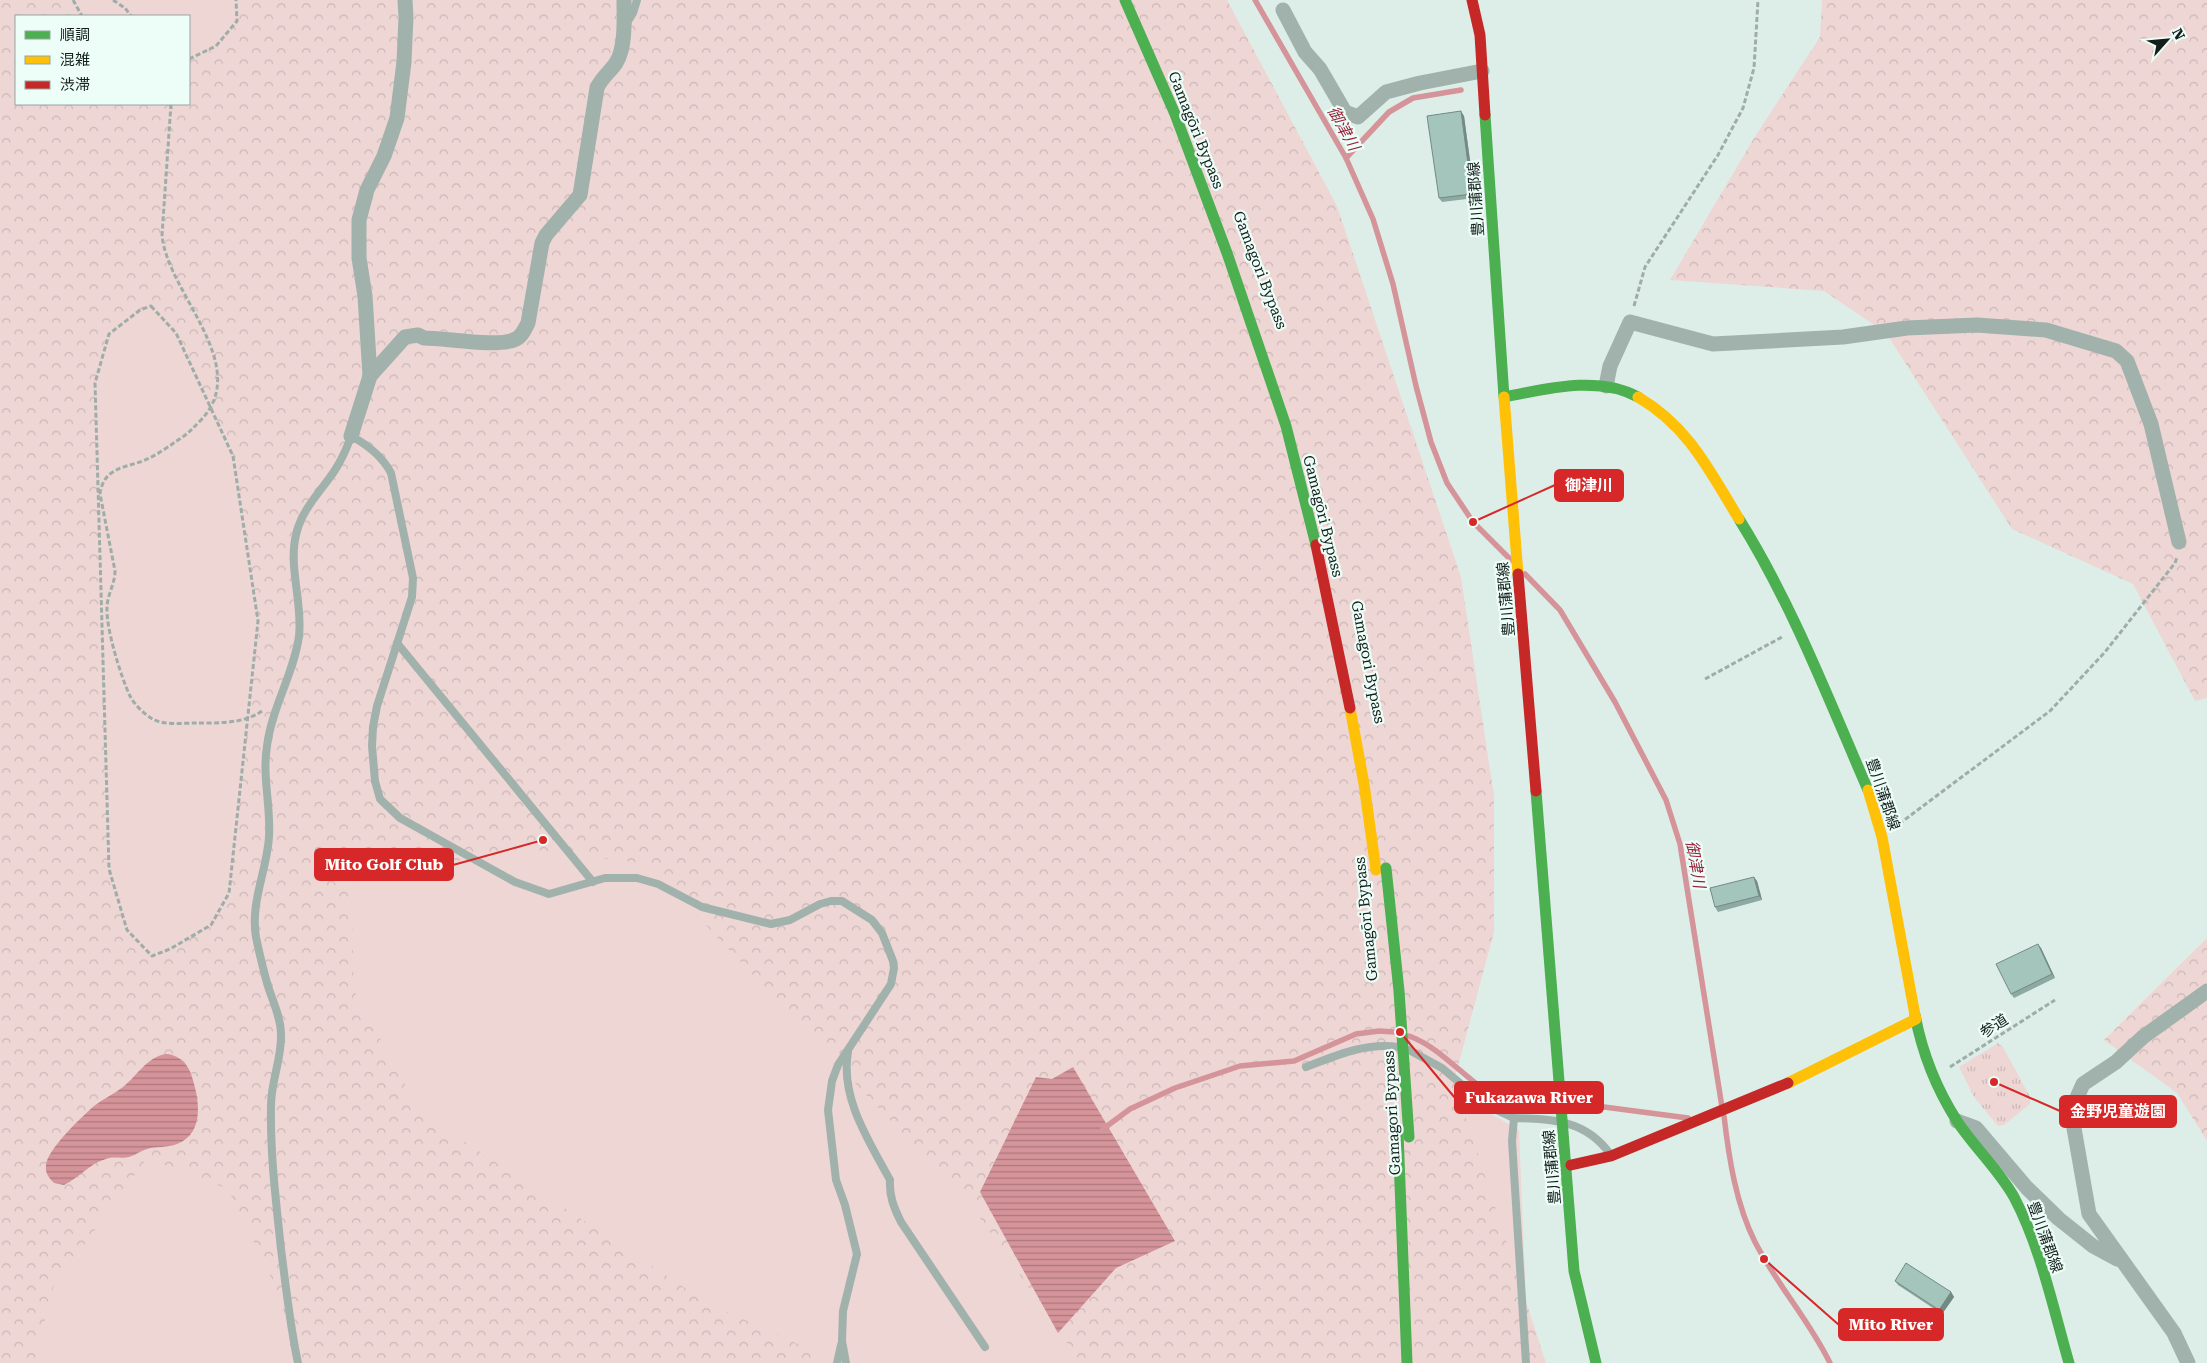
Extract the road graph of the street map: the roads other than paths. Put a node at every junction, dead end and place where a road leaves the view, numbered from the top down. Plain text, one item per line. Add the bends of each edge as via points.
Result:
1 (405, 0) edge
2 (624, 0) edge
3 (637, 0) edge
4 (1126, 0) edge
5 (1137, 0) edge
6 (1472, 0) edge
7 (1283, 10) dead end
8 (623, 28) junction
9 (1482, 71) junction
10 (1253, 293) dead end
11 (370, 376) junction
12 (1606, 386) junction
13 (1504, 398) junction
14 (1294, 413) dead end
15 (352, 436) junction
16 (1316, 496) dead end
17 (2179, 542) road end
18 (397, 643) junction
19 (1367, 734) dead end
20 (1381, 869) junction
21 (593, 882) junction
22 (2207, 991) edge
23 (1916, 1019) junction
24 (848, 1047) junction
25 (1306, 1067) dead end
26 (1514, 1118) junction
27 (1956, 1121) junction
28 (1403, 1135) junction
29 (1611, 1156) junction
30 (1571, 1165) dead end
31 (2120, 1260) junction
32 (842, 1341) junction
33 (985, 1347) dead end
34 (298, 1363) edge
35 (837, 1363) edge
36 (846, 1363) edge
37 (1406, 1363) edge
38 (1418, 1363) edge
39 (1526, 1363) edge
40 (1596, 1363) edge
41 (2069, 1363) edge
42 (2188, 1363) edge

1 - 11 street via 404,62 397,118 384,156 367,190 359,220 359,258
2 - 8 street
3 - 8 lane
4 - 20 main road, Gamagōri Bypass via 1175,114 1224,243 1286,426 1313,531
5 - 10 main road, Gamagori Bypass
6 - 9 main road, 豊川蒲郡線 via 1480,35
7 - 9 street via 1305,52 1320,69 1345,112 1358,117 1386,92
8 - 11 street via 616,62 597,88 580,195 542,243 524,331 518,338 501,342 405,337
9 - 13 main road, 豊川蒲郡線
11 - 15 street
12 - 13 main road, 豊川蒲郡線 via 1554,387
12 - 17 street via 1610,366 1630,322 1713,344 1977,325 2046,330 2116,351 2127,361 2151,424
12 - 23 main road, 豊川蒲郡線 via 1628,392 1651,404 1694,445 1764,559 1798,628 1861,771 1882,837
13 - 40 main road, 豊川蒲郡線 via 1574,1271
14 - 16 main road
15 - 18 lane via 368,446 387,465 398,498 414,587
15 - 34 lane via 344,456 297,528 294,577 299,636 272,718 267,747 264,771 270,815 269,836 256,907 256,935 280,1024 271,1101 271,1154 284,1275
18 - 21 lane
18 - 21 lane via 373,727 372,762 380,799 400,818 422,832 531,889 549,894
19 - 20 main road, Gamagori Bypass
20 - 28 main road, Gamagōri Bypass
21 - 24 lane via 618,877 637,878 658,884 702,907 771,924 790,920 831,901 855,908 872,920 882,933 894,968 891,984
22 - 31 street via 2143,1037 2116,1062 2082,1084 2071,1111 2089,1214
23 - 27 main road, 豊川蒲郡線 via 1926,1061
23 - 29 main road via 1818,1070
24 - 32 lane via 832,1081 828,1110 836,1180 857,1254 843,1310
24 - 33 lane via 849,1091 857,1117 890,1180 893,1206
25 - 26 lane via 1354,1050 1384,1045 1400,1047 1430,1061 1486,1105
26 - 29 lane via 1568,1123 1601,1142
26 - 39 lane via 1512,1141
27 - 31 street via 1976,1128 2027,1188 2059,1219 2093,1246
27 - 41 main road, 豊川蒲郡線 via 1994,1167 2030,1230
28 - 37 main road, Gamagōri Bypass
28 - 38 main road, Gamagori Bypass
29 - 30 main road
31 - 42 street via 2174,1333
32 - 35 lane
32 - 36 lane

